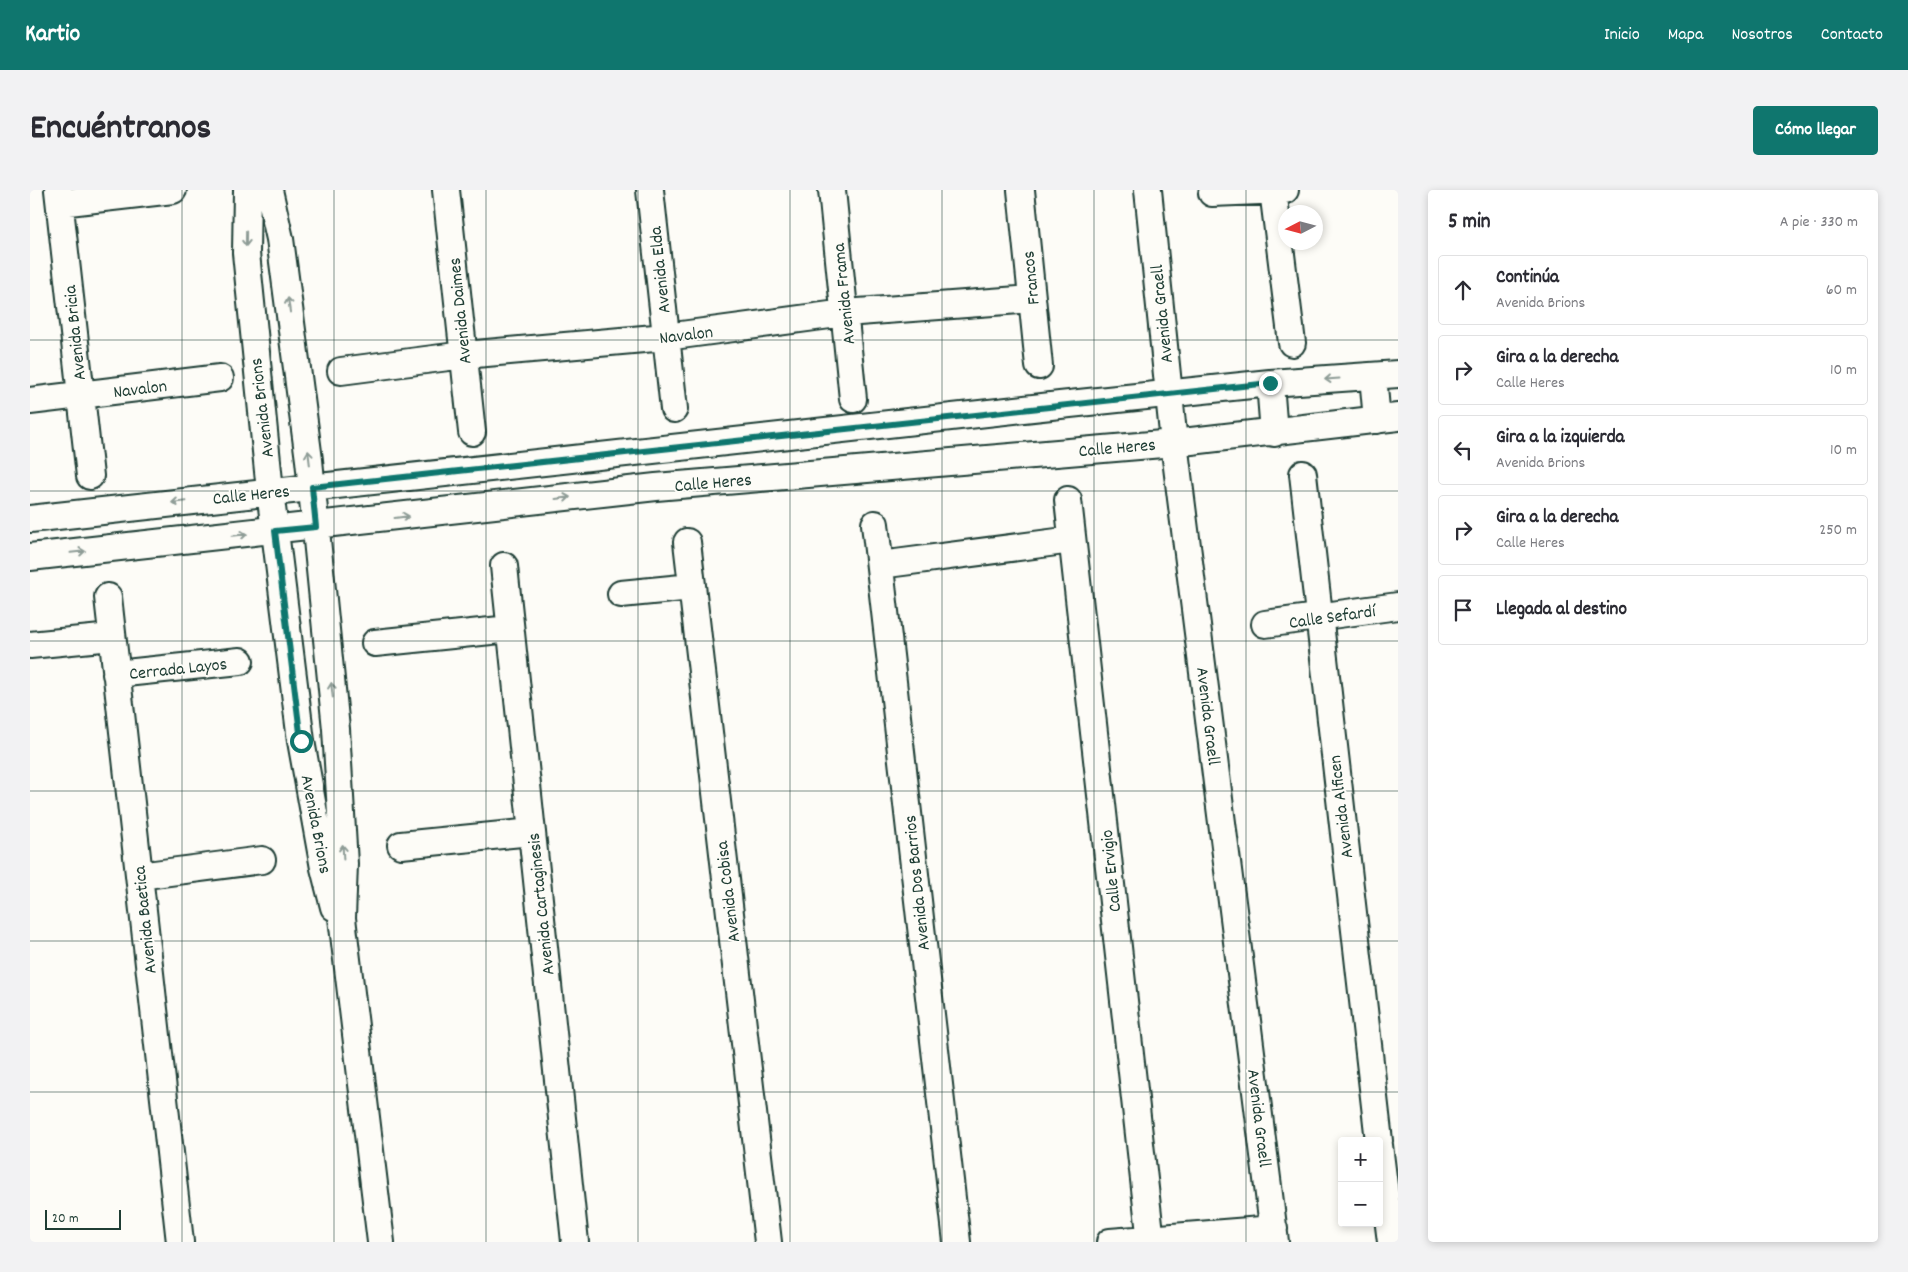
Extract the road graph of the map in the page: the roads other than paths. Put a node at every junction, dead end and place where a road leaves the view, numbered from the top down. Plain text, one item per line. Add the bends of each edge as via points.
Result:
1 (173, 190) edge
2 (247, 190) edge
3 (269, 190) edge
4 (446, 190) edge
5 (650, 190) edge
6 (832, 190) edge
7 (1021, 190) edge
8 (1148, 190) edge
9 (1277, 190) edge
10 (1212, 193) dead end
11 (59, 197) edge
12 (1032, 299) junction
13 (845, 313) junction
14 (666, 336) junction
15 (1292, 343) dead end
16 (464, 355) junction
17 (1039, 366) dead end
18 (340, 372) dead end
19 (1385, 375) edge
20 (220, 378) dead end
21 (1270, 383) junction
22 (1170, 395) junction
23 (81, 396) junction
24 (853, 399) dead end
25 (30, 401) edge
26 (674, 409) dead end
27 (1388, 419) edge
28 (472, 432) dead end
29 (1274, 433) junction
30 (1174, 442) junction
31 (1303, 474) dead end
32 (90, 476) dead end
33 (312, 487) junction
34 (270, 492) junction
35 (1068, 500) dead end
36 (30, 519) edge
37 (875, 524) dead end
38 (316, 527) junction
39 (275, 531) junction
40 (1072, 540) junction
41 (687, 542) dead end
42 (30, 557) edge
43 (880, 565) junction
44 (504, 566) dead end
45 (692, 587) junction
46 (621, 594) dead end
47 (108, 598) dead end
48 (1398, 606) edge
49 (1318, 618) junction
50 (1265, 624) dead end
51 (510, 629) junction
52 (112, 637) junction
53 (375, 643) dead end
54 (30, 645) edge
55 (240, 661) dead end
56 (116, 674) junction
57 (532, 832) junction
58 (401, 845) dead end
59 (262, 860) dead end
60 (139, 876) junction
61 (342, 918) junction
62 (1379, 1137) edge
63 (1383, 1180) edge
64 (1274, 1235) edge
65 (1151, 1240) edge
66 (180, 1242) edge
67 (381, 1242) edge
68 (575, 1242) edge
69 (768, 1242) edge
70 (957, 1242) edge
71 (1110, 1242) edge
72 (1390, 1242) edge

1 - 11 street
2 -> 34 street, Avenida Brions via 246,253
33 -> 3 street, Avenida Brions via 281,249
4 - 16 street, Avenida Daimes
5 - 14 street, Avenida Elda
6 - 13 street, Avenida Frama
7 - 12 street, Francos
8 - 22 street, Avenida Graell
9 - 10 street
9 - 15 street
11 - 23 street, Avenida Bricia
12 - 13 street, Navalon
12 - 17 street, Francos
13 - 14 street, Navalon
13 - 24 street, Avenida Frama
14 - 16 street, Navalon
14 - 26 street, Avenida Elda
16 - 18 street, Navalon
16 - 28 street, Avenida Daimes
19 -> 21 street, Calle Heres
19 - 27 street
20 - 23 street, Navalon
21 - 22 street, Calle Heres
21 - 29 street
22 - 30 street, Avenida Graell
22 - 33 street, Calle Heres via 1060,404
23 - 25 street, Navalon
23 - 32 street, Avenida Bricia
27 - 29 street, Calle Heres
29 - 30 street, Calle Heres
38 -> 30 street, Calle Heres via 656,487
30 - 64 street, Avenida Graell
31 - 49 street, Avenida Alficen
33 - 34 street, Calle Heres
33 - 38 street, Avenida Brions
34 -> 36 street, Calle Heres
34 - 39 street, Avenida Brions
35 - 40 street, Calle Ervigio
37 - 43 street, Avenida Dos Barrios
38 - 39 street, Calle Heres
61 -> 38 street, Avenida Brions via 344,864 336,729
42 -> 39 street, Calle Heres
39 - 61 street, Avenida Brions via 301,741 324,868 333,904
40 - 43 street
40 - 65 street, Calle Ervigio
41 - 45 street, Avenida Cobisa
43 - 70 street, Avenida Dos Barrios
44 - 51 street, Avenida Cartaginesis
45 - 46 street
45 - 69 street, Avenida Cobisa
47 - 52 street, Avenida Baetica
48 - 49 street, Calle Sefardí
49 - 50 street, Calle Sefardí
49 - 62 street, Avenida Alficen
51 - 53 street
51 - 57 street, Avenida Cartaginesis
52 - 54 street
52 - 56 street, Avenida Baetica
55 - 56 street, Cerrada Layos
56 - 60 street, Avenida Baetica
57 - 58 street
57 - 68 street, Avenida Cartaginesis
59 - 60 street
60 - 66 street, Avenida Baetica
61 - 67 street, Avenida Brions
63 - 72 street
64 - 65 street
65 - 71 street

